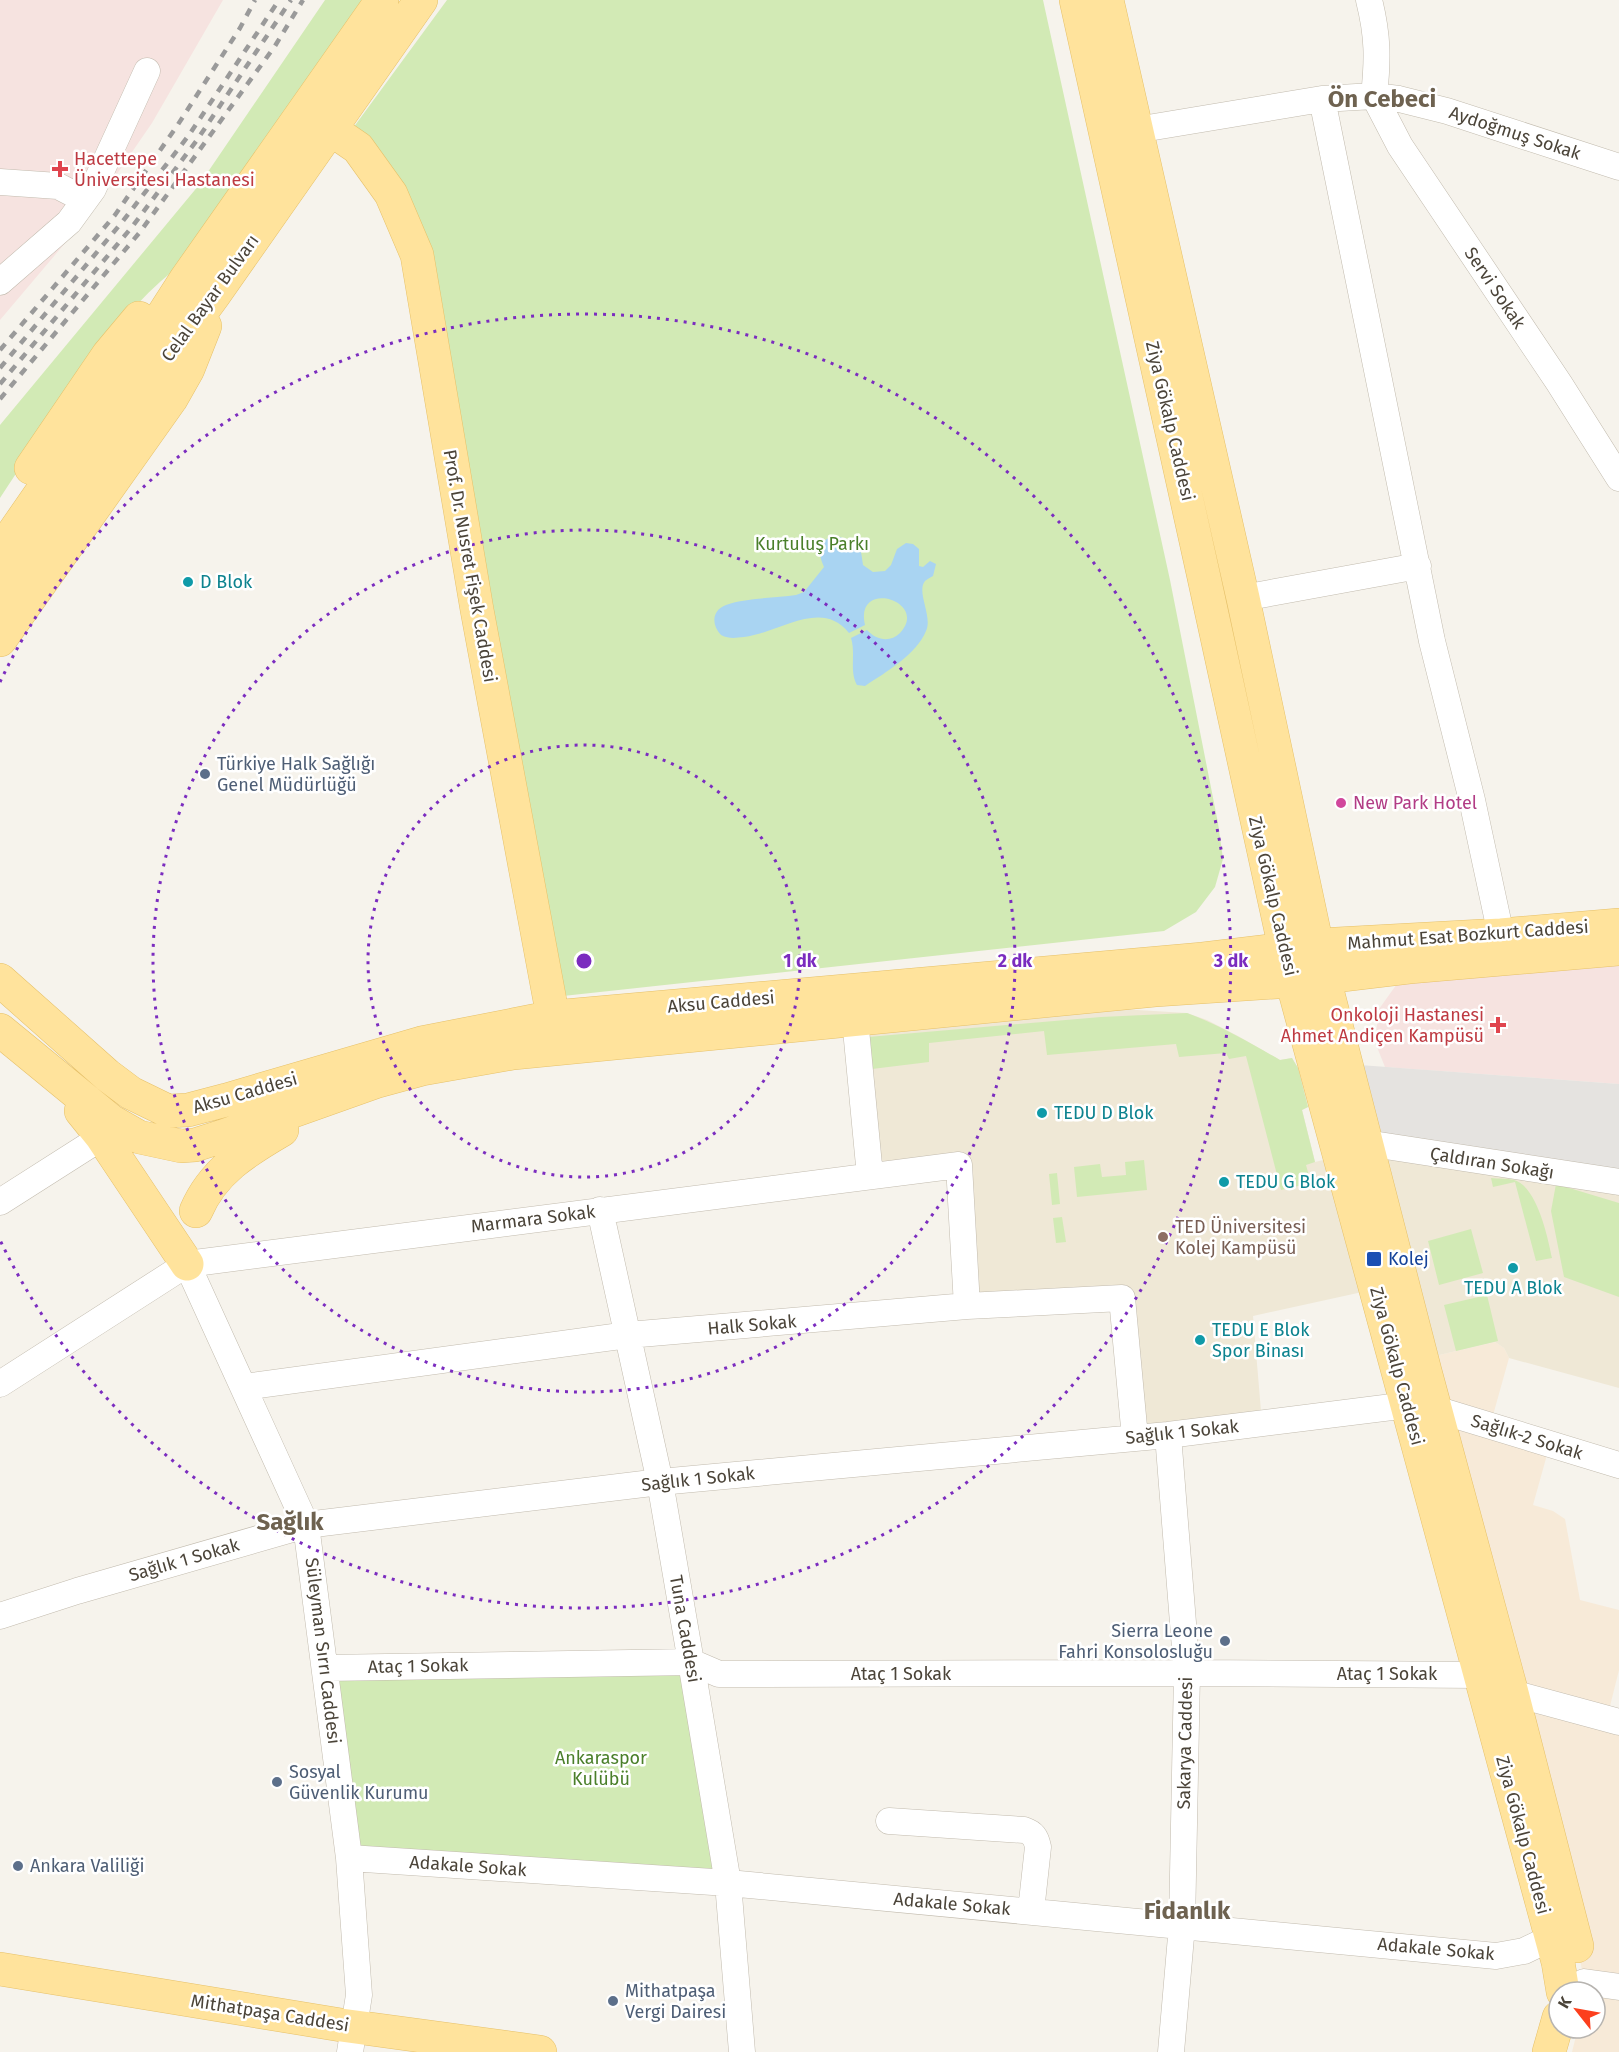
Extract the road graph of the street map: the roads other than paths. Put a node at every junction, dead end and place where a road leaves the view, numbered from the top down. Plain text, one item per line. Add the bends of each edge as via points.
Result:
1 (381, 0) edge
2 (421, 0) edge
3 (1076, 0) edge
4 (1107, 0) edge
5 (1369, 0) edge
6 (147, 71) dead end
7 (1374, 96) junction
8 (1322, 99) junction
9 (1136, 130) junction
10 (342, 137) dead end
11 (1619, 167) edge
12 (0, 182) edge
13 (85, 200) junction
14 (186, 279) junction
15 (0, 282) edge
16 (214, 295) junction
17 (154, 353) junction
18 (1619, 478) edge
19 (0, 514) edge
20 (0, 552) edge
21 (1418, 566) junction
22 (0, 596) edge
23 (1242, 598) junction
24 (0, 640) edge
25 (1619, 925) edge
26 (1501, 936) junction
27 (1317, 945) junction
28 (1284, 948) junction
29 (1619, 949) edge
30 (1324, 978) junction
31 (0, 980) edge
32 (1292, 981) junction
33 (553, 1017) junction
34 (855, 1019) junction
35 (0, 1030) edge
36 (55, 1076) junction
37 (341, 1095) junction
38 (168, 1111) junction
39 (102, 1137) junction
40 (1366, 1143) junction
41 (181, 1146) junction
42 (870, 1176) junction
43 (1619, 1182) edge
44 (0, 1202) edge
45 (600, 1210) junction
46 (196, 1211) junction
47 (187, 1264) junction
48 (967, 1306) junction
49 (628, 1335) junction
50 (0, 1384) edge
51 (244, 1387) junction
52 (1421, 1407) junction
53 (1168, 1435) junction
54 (1135, 1438) junction
55 (1619, 1465) edge
56 (660, 1482) junction
57 (306, 1525) junction
58 (0, 1616) edge
59 (691, 1662) junction
60 (325, 1668) junction
61 (1187, 1673) junction
62 (1479, 1675) junction
63 (1512, 1693) junction
64 (1619, 1722) edge
65 (889, 1821) dead end
66 (349, 1858) junction
67 (728, 1883) junction
68 (1031, 1911) junction
69 (1182, 1925) junction
70 (1551, 1938) junction
71 (0, 1970) edge
72 (1566, 1980) edge
73 (1578, 1980) edge
74 (352, 2039) edge
75 (540, 2052) edge
76 (742, 2052) edge
77 (1171, 2052) edge

1 - 14 main road, Celal Bayar Bulvarı
2 - 16 main road, Celal Bayar Bulvarı
3 - 28 main road, Ziya Gökalp Caddesi
4 - 9 main road, Ziya Gökalp Caddesi
5 - 7 street via 1377,31
6 - 13 street
7 - 8 street, Aydoğmuş Sokak
7 - 11 street, Aydoğmuş Sokak via 1447,111
7 - 18 street, Servi Sokak via 1400,146
8 - 9 street, Aydoğmuş Sokak
8 - 21 street
9 - 23 main road, Ziya Gökalp Caddesi
10 - 33 main road, Prof. Dr. Nusret Fişek Caddesi via 358,148 391,194 417,255 477,610
12 - 13 street via 58,186
13 - 15 street via 69,222
14 - 17 main road, Celal Bayar Bulvarı
14 - 19 main road via 154,300 108,355
16 - 17 main road, Celal Bayar Bulvarı
16 - 24 main road via 188,369 171,399
17 - 20 main road, Celal Bayar Bulvarı
17 - 22 main road, Celal Bayar Bulvarı
21 - 23 street
21 - 26 street
23 - 27 main road, Ziya Gökalp Caddesi
25 - 26 main road, Mahmut Esat Bozkurt Caddesi
26 - 27 main road, Mahmut Esat Bozkurt Caddesi
27 - 28 main road, Mahmut Esat Bozkurt Caddesi
27 - 30 main road, Ziya Gökalp Caddesi
28 - 32 main road, Ziya Gökalp Caddesi
28 - 33 main road, Aksu Caddesi via 1180,961
29 - 30 main road, Mahmut Esat Bozkurt Caddesi
30 - 32 main road, Mahmut Esat Bozkurt Caddesi
30 - 40 main road, Ziya Gökalp Caddesi
31 - 38 main road via 107,1075 131,1093
32 - 34 main road, Aksu Caddesi
32 - 52 main road, Ziya Gökalp Caddesi
33 - 38 main road, Aksu Caddesi via 421,1043 226,1100
34 - 37 main road, Aksu Caddesi via 513,1053 422,1069
34 - 42 street
35 - 36 main road
36 - 39 main road
36 - 41 main road via 125,1130 156,1142
37 - 41 main road, Aksu Caddesi via 223,1137
37 - 46 main road via 235,1160 212,1183
38 - 41 main road
39 - 44 street
39 - 47 main road
40 - 43 street, Çaldıran Sokağı
40 - 52 main road, Ziya Gökalp Caddesi
41 - 46 main road via 191,1173
42 - 45 street, Marmara Sokak
42 - 48 street, Marmara Sokak via 959,1165
45 - 47 street, Marmara Sokak
45 - 49 street, Tuna Caddesi
46 - 47 main road
47 - 50 street, Marmara Sokak
47 - 51 street, Süleyman Sırrı Caddesi
48 - 49 street, Halk Sokak
48 - 54 street, Halk Sokak via 1122,1298
49 - 51 street, Halk Sokak
49 - 56 street, Tuna Caddesi
51 - 57 street, Süleyman Sırrı Caddesi
52 - 53 street, Sağlık 1 Sokak
52 - 55 street, Sağlık-2 Sokak
52 - 62 main road, Ziya Gökalp Caddesi
52 - 63 main road, Ziya Gökalp Caddesi
53 - 54 street, Sağlık 1 Sokak
53 - 61 street, Sakarya Caddesi
54 - 56 street, Sağlık 1 Sokak
56 - 57 street, Sağlık 1 Sokak
56 - 59 street, Tuna Caddesi
57 - 58 street, Sağlık 1 Sokak
57 - 60 street, Süleyman Sırrı Caddesi
59 - 60 street, Ataç 1 Sokak
59 - 61 street, Ataç 1 Sokak via 719,1674
59 - 67 street, Tuna Caddesi
60 - 66 street, Süleyman Sırrı Caddesi
61 - 62 street, Ataç 1 Sokak
61 - 69 street, Sakarya Caddesi
62 - 70 main road, Ziya Gökalp Caddesi
63 - 64 street
63 - 73 main road, Ziya Gökalp Caddesi via 1580,1959
65 - 68 street via 1029,1832 1038,1846
66 - 67 street, Adakale Sokak
66 - 74 street, Süleyman Sırrı Caddesi via 359,1995
67 - 68 street, Adakale Sokak
67 - 76 street, Tuna Caddesi
68 - 69 street, Adakale Sokak
69 - 70 street, Adakale Sokak via 1496,1956 1524,1951
69 - 77 street, Sakarya Caddesi
70 - 72 main road, Ziya Gökalp Caddesi
71 - 74 main road, Mithatpaşa Caddesi
74 - 75 main road, Mithatpaşa Caddesi

